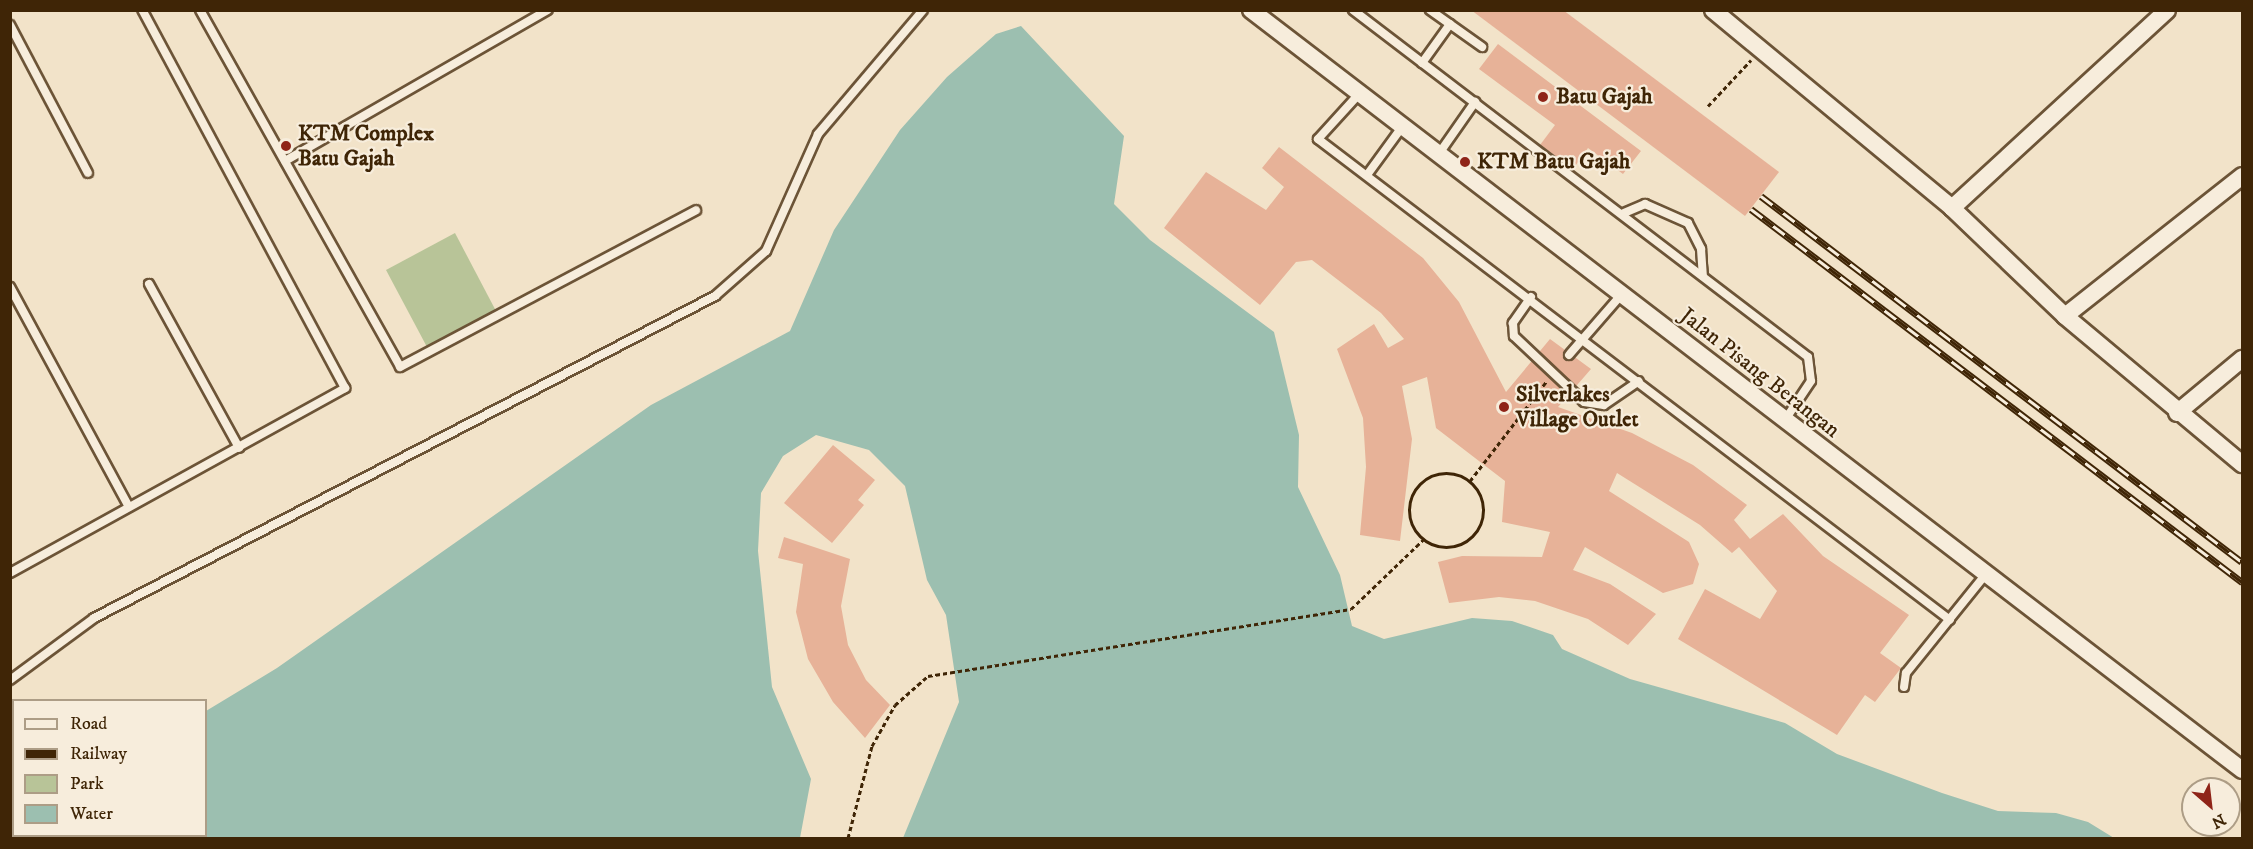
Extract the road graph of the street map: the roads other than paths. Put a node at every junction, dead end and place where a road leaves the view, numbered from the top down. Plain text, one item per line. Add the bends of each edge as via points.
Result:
1 (142, 10) edge
2 (200, 10) edge
3 (548, 10) edge
4 (923, 10) edge
5 (1251, 10) edge
6 (1353, 10) edge
7 (1430, 10) edge
8 (1713, 10) edge
9 (2167, 10) edge
10 (10, 24) edge
11 (1450, 24) junction
12 (1482, 47) dead end
13 (1422, 63) junction
14 (1359, 94) junction
15 (1475, 102) junction
16 (1402, 127) junction
17 (1438, 155) junction
18 (285, 161) junction
19 (88, 173) dead end
20 (1366, 175) junction
21 (2242, 176) edge
22 (1952, 208) junction
23 (696, 210) dead end
24 (1624, 213) junction
25 (1703, 276) junction
26 (148, 284) dead end
27 (10, 287) edge
28 (1621, 295) junction
29 (1531, 297) junction
30 (2065, 316) junction
31 (1584, 338) junction
32 (1569, 355) dead end
33 (2242, 359) edge
34 (1639, 381) junction
35 (2176, 413) junction
36 (1785, 420) junction
37 (239, 448) junction
38 (2242, 464) edge
39 (129, 507) junction
40 (10, 573) edge
41 (1984, 575) junction
42 (1950, 620) junction
43 (10, 680) edge
44 (1904, 687) dead end
45 (2242, 770) edge

1 - 37 lane via 346,384 342,392
2 - 18 lane
3 - 18 lane
4 - 43 lane via 818,134 766,251 715,297 93,618
5 - 14 street, Jalan Pisang Berangan
6 - 13 lane
7 - 11 lane
8 - 22 street
9 - 22 street
10 - 19 lane
11 - 12 lane
11 - 13 lane
13 - 15 lane
14 - 16 street, Jalan Pisang Berangan
14 - 20 lane via 1318,139
15 - 17 lane
15 - 24 lane
16 - 17 street, Jalan Pisang Berangan
16 - 20 lane
17 - 28 street, Jalan Pisang Berangan
18 - 23 lane via 400,367
20 - 29 lane
21 - 30 street
22 - 30 street
24 - 25 lane
24 - 25 lane via 1645,204 1688,223 1701,249
25 - 36 lane via 1808,357 1811,381
26 - 37 lane
27 - 39 lane
28 - 31 lane
28 - 36 street, Jalan Pisang Berangan
29 - 31 lane
29 - 34 lane via 1513,323 1514,336 1551,376 1584,402 1604,405
30 - 35 street
31 - 32 lane
31 - 34 lane
33 - 35 street
34 - 42 lane
35 - 38 street
36 - 41 street, Jalan Pisang Berangan
37 - 39 lane
39 - 40 lane
41 - 42 lane
41 - 45 street, Jalan Pisang Berangan
42 - 44 lane via 1906,673

